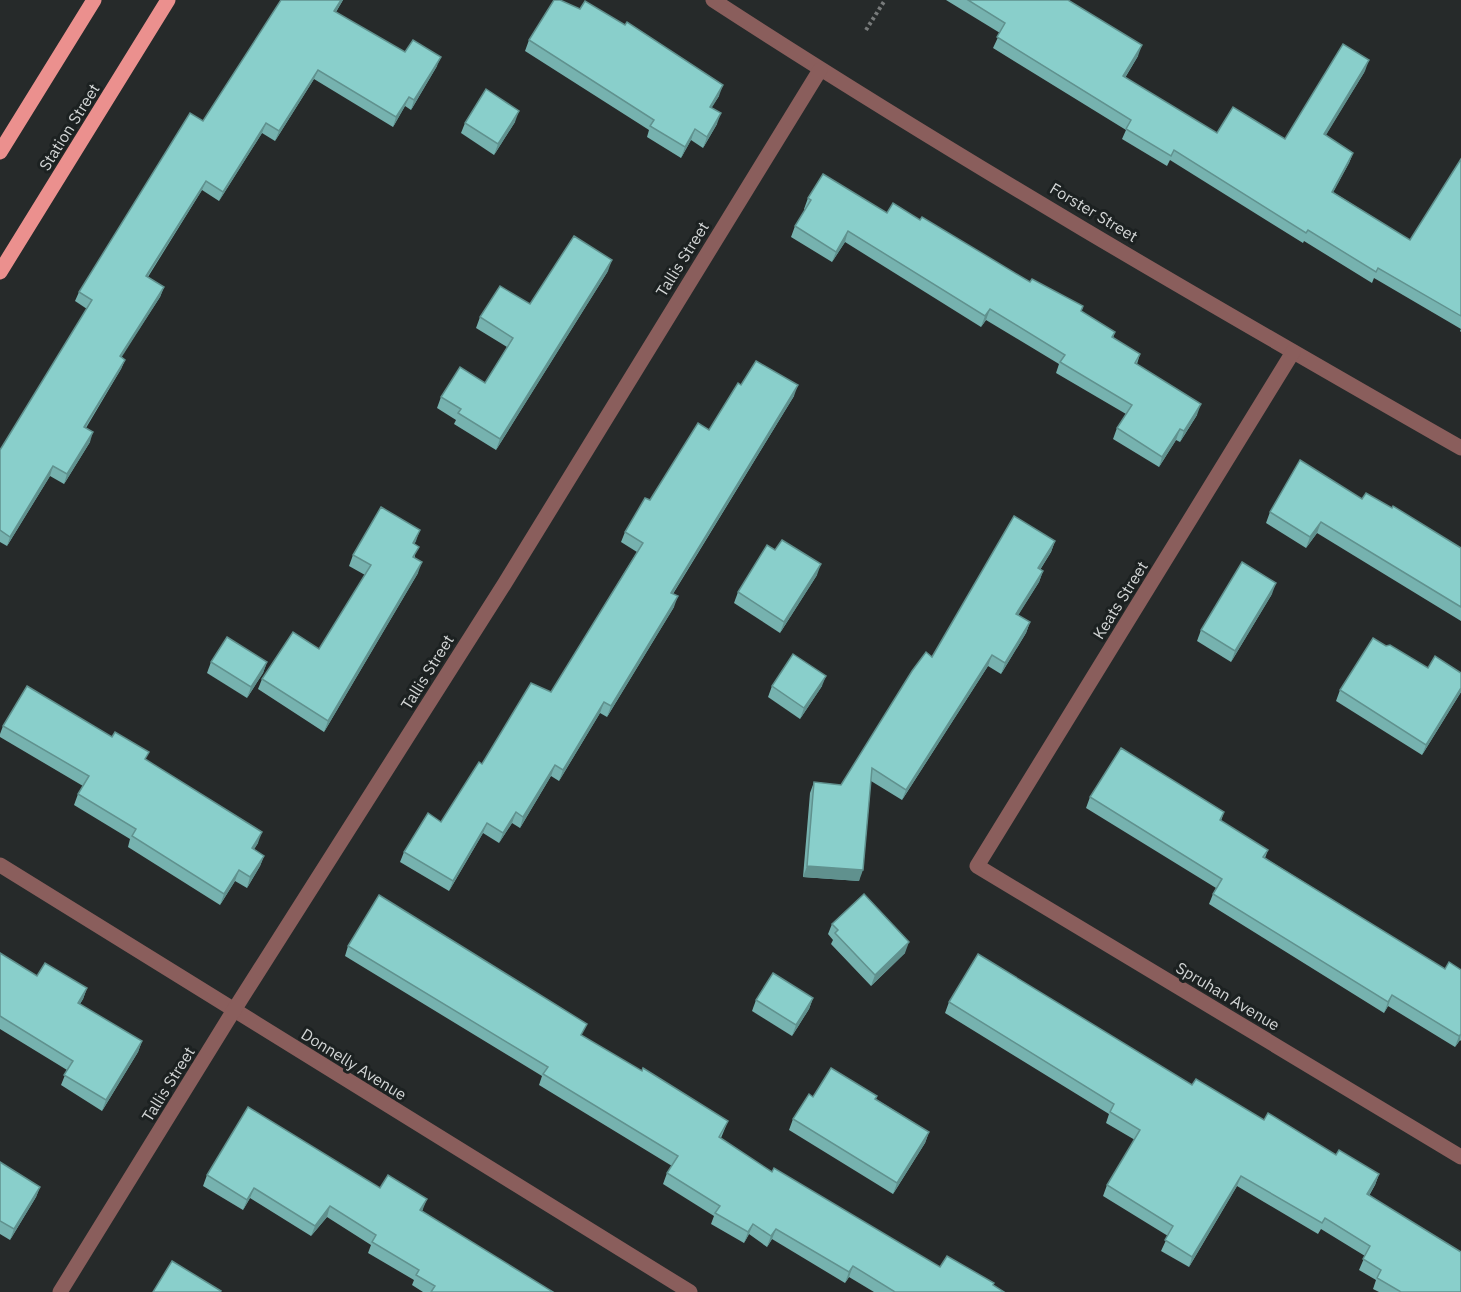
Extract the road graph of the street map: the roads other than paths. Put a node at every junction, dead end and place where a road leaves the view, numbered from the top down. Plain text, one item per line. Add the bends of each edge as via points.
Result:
1 (94, 0) edge
2 (168, 0) edge
3 (713, 0) edge
4 (820, 70) junction
5 (0, 152) edge
6 (0, 272) edge
7 (1293, 352) junction
8 (1461, 448) edge
9 (0, 865) edge
10 (977, 866) joint
11 (234, 1010) junction
12 (1461, 1157) edge
13 (60, 1292) edge
14 (690, 1292) edge

1 - 5 main road
2 - 6 main road, Station Street
3 - 4 street, Forster Street
4 - 7 street, Forster Street
4 - 11 street, Tallis Street via 505,583
7 - 8 street, Forster Street
7 - 10 street, Keats Street
9 - 11 street, Donnelly Avenue
10 - 12 street, Spruhan Avenue
11 - 13 street, Tallis Street
11 - 14 street, Donnelly Avenue

